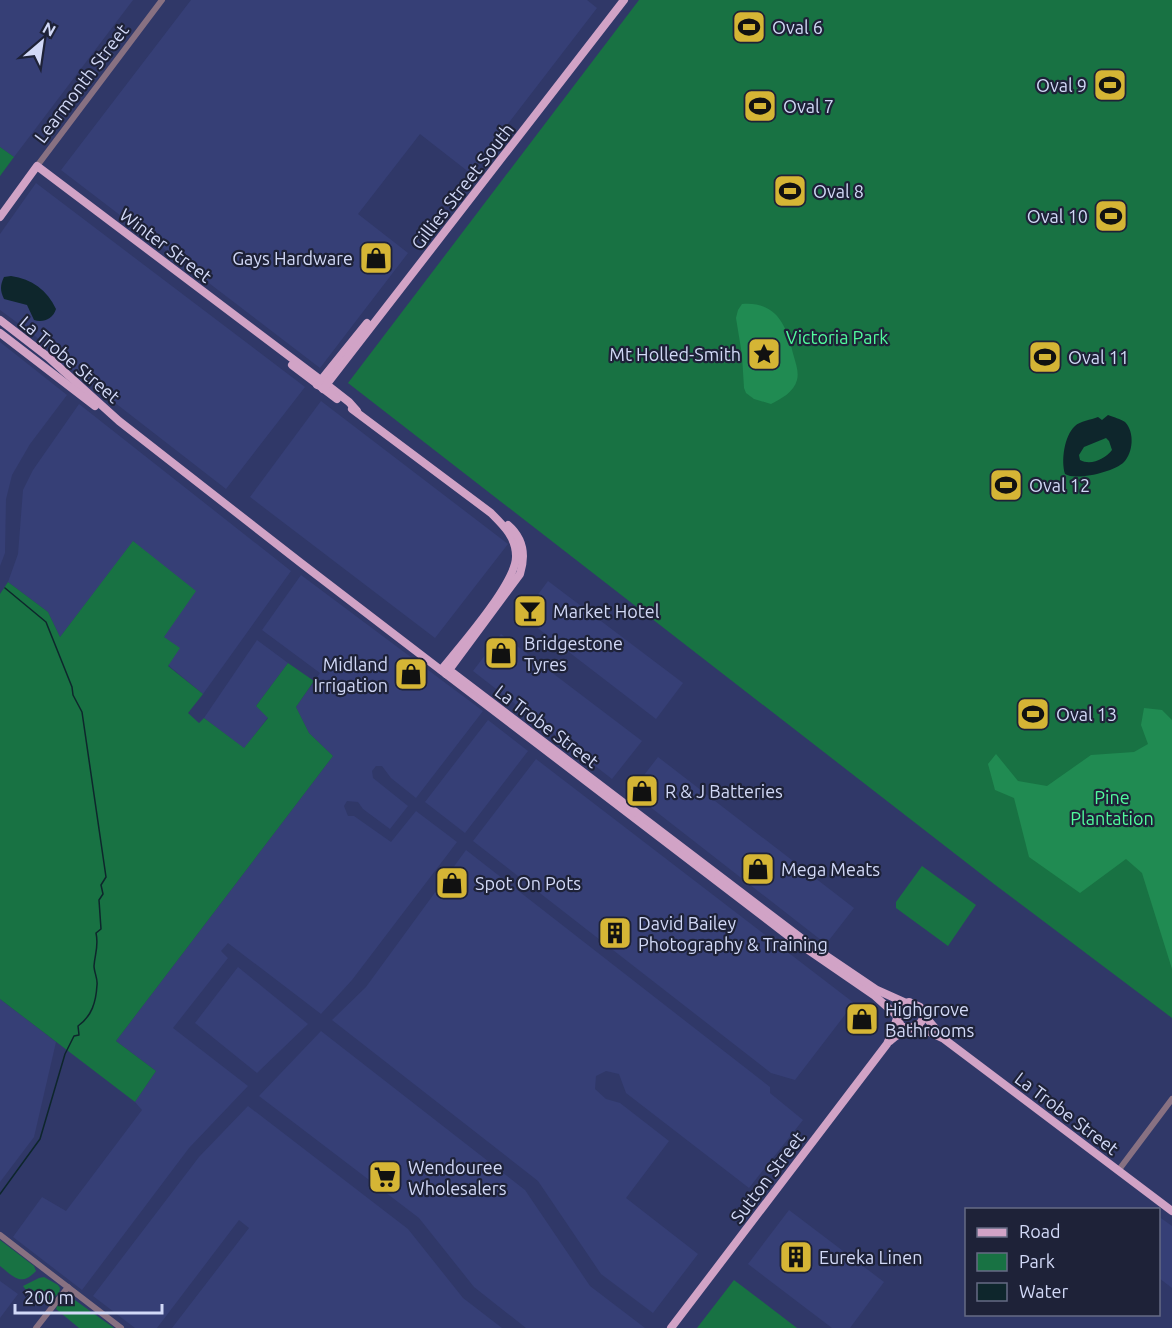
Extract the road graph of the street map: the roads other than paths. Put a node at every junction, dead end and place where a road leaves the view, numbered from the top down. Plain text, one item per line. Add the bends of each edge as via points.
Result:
1 (162, 0) edge
2 (624, 0) edge
3 (616, 5) edge
4 (37, 165) junction
5 (23, 184) junction
6 (0, 208) edge
7 (0, 217) edge
8 (417, 265) junction
9 (0, 322) edge
10 (5, 334) edge
11 (54, 362) junction
12 (322, 384) junction
13 (78, 393) junction
14 (119, 421) junction
15 (445, 670) junction
16 (612, 798) junction
17 (906, 1003) junction
18 (923, 1014) junction
19 (896, 1016) junction
20 (912, 1028) junction
21 (944, 1039) junction
22 (887, 1044) junction
23 (1172, 1099) edge
24 (1118, 1171) junction
25 (1172, 1211) edge
26 (0, 1235) edge
27 (68, 1287) junction
28 (36, 1328) edge
29 (121, 1328) edge
30 (671, 1328) edge

1 - 4 street, Learmonth Street
2 - 3 main road, Gillies Street South
3 - 8 main road, Gillies Street South
4 - 5 main road, Learmonth Street
4 - 12 main road, Winter Street via 276,348 290,364
5 - 6 main road, Learmonth Street
5 - 7 main road, Learmonth Street
8 - 12 main road, Gillies Street South
8 - 12 main road, Gillies Street South via 334,362
9 - 10 main road, La Trobe Street
9 - 11 main road, La Trobe Street
10 - 13 main road, La Trobe Street
11 - 13 main road via 79,389
11 - 14 main road, La Trobe Street
12 - 15 main road, Winter Street via 505,522 520,541 516,582
13 - 14 main road, La Trobe Street
14 - 15 main road, La Trobe Street
15 - 16 main road, La Trobe Street
16 - 17 main road, La Trobe Street via 809,944 877,990
16 - 19 main road, La Trobe Street via 795,941 875,996
17 - 18 main road via 917,1005
17 - 19 main road via 898,1008
18 - 20 main road via 921,1022
18 - 21 main road, La Trobe Street
19 - 20 main road via 901,1026
19 - 22 main road, Sutton Street
20 - 21 main road, La Trobe Street
20 - 22 main road, Sutton Street
21 - 24 main road, La Trobe Street
22 - 30 main road, Sutton Street
23 - 24 street
24 - 25 main road, La Trobe Street
26 - 27 street
27 - 28 street
27 - 29 street

